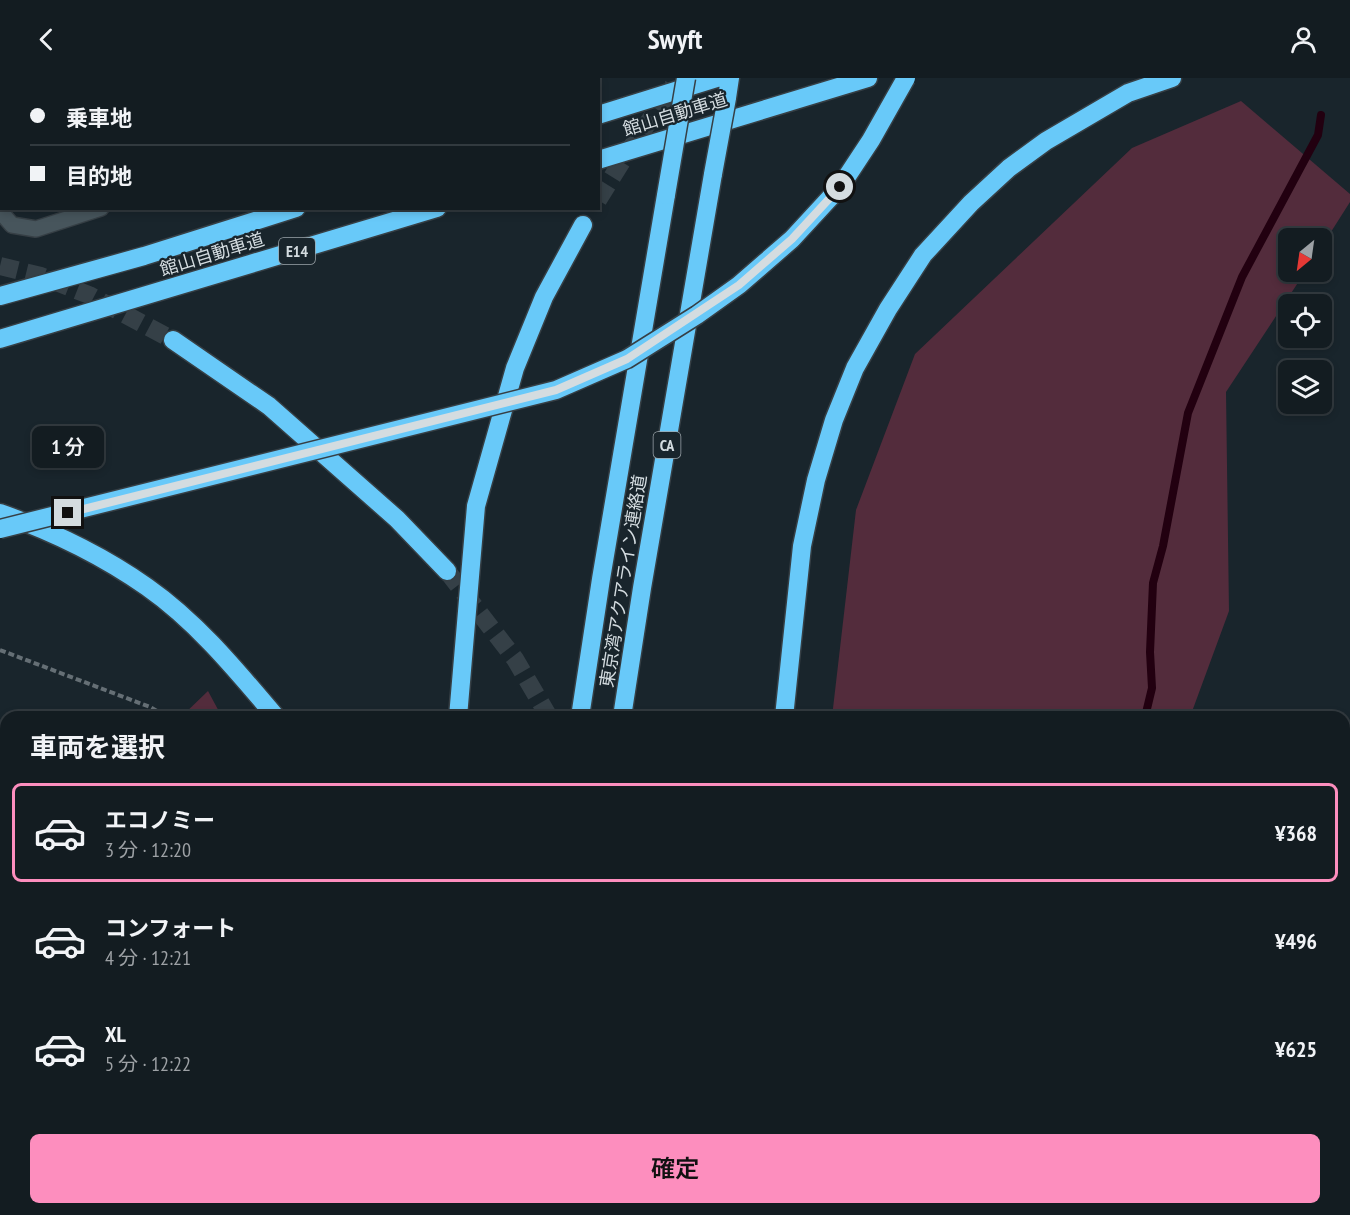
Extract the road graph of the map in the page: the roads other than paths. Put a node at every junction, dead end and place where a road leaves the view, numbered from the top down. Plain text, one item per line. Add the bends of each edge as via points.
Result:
1 (686, 78) edge
2 (717, 78) edge
3 (730, 78) edge
4 (868, 78) edge
5 (906, 78) edge
6 (1172, 78) edge
7 (600, 114) edge
8 (600, 159) edge
9 (95, 210) edge
10 (290, 210) edge
11 (430, 210) edge
12 (0, 211) edge
13 (583, 225) dead end
14 (0, 296) edge
15 (0, 339) edge
16 (173, 340) tunnel mouth
17 (0, 513) edge
18 (0, 530) edge
19 (447, 571) tunnel mouth
20 (271, 711) edge
21 (459, 711) edge
22 (581, 711) edge
23 (623, 711) edge
24 (785, 711) edge

1 - 22 highway, 東京湾アクアライン連絡道, bridge
2 - 7 highway, 館山自動車道
3 - 23 highway, 東京湾アクアライン連絡道 / CA, bridge
4 - 8 highway, 館山自動車道
5 - 18 highway, bridge via 840,187 792,239 739,285 627,359 556,390
6 - 24 highway via 1128,93 1046,141 1009,168 923,255 888,309 855,368 816,480 801,546
9 - 12 street via 36,229 12,225
10 - 14 highway, 館山自動車道 / E14
11 - 15 highway, 館山自動車道 / E14
13 - 21 highway via 544,297 515,368 476,506
16 - 19 highway via 269,406 397,519
17 - 20 highway via 55,534 148,588 192,624

